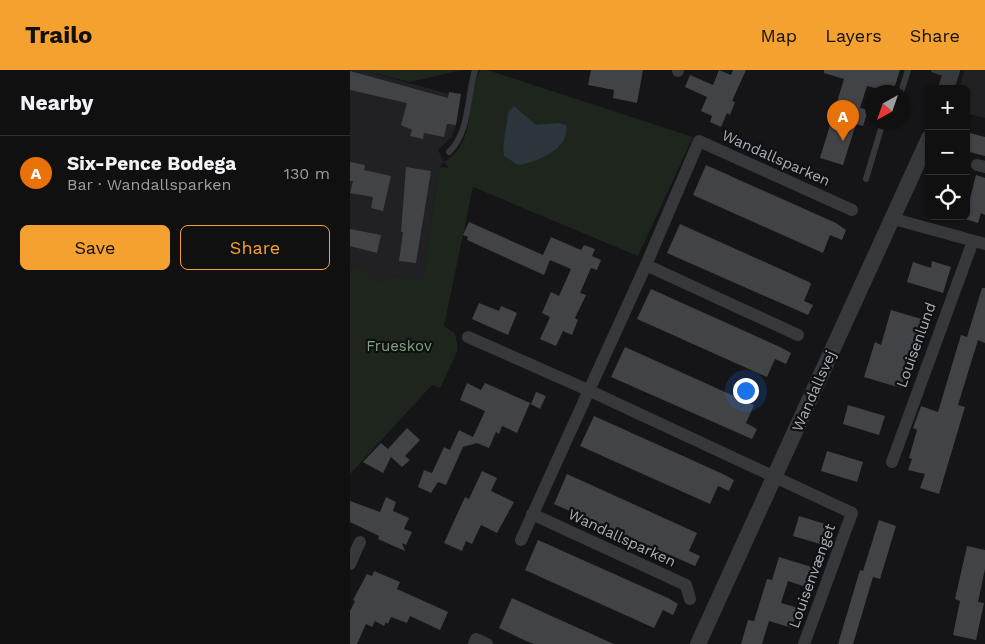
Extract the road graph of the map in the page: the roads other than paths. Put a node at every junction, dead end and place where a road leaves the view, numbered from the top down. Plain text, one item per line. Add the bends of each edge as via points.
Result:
1 (475, 70) edge
2 (908, 70) edge
3 (903, 85) edge
4 (881, 130) edge
5 (925, 147) edge
6 (449, 152) dead end
7 (866, 179) dead end
8 (852, 210) dead end
9 (894, 219) junction
10 (979, 242) edge
11 (646, 265) junction
12 (798, 335) dead end
13 (468, 337) dead end
14 (588, 390) junction
15 (892, 462) dead end
16 (776, 477) junction
17 (532, 514) junction
18 (521, 540) dead end
19 (360, 542) dead end
20 (350, 564) edge
21 (690, 599) dead end
22 (474, 644) edge
23 (488, 644) edge
24 (698, 644) edge
25 (804, 644) edge

1 - 6 lane via 462,132
2 - 3 lane
4 - 7 lane
5 - 9 street, Wandallsvej
8 - 11 street, Wandallsparken via 699,141
9 - 10 street, Louisenlund
9 - 16 street, Wandallsvej
10 - 15 street, Louisenlund
11 - 12 street
11 - 14 street, Wandallsparken
13 - 14 street
14 - 16 street
14 - 17 street, Wandallsparken
16 - 24 street, Wandallsvej
16 - 25 street, Louisenvænget via 852,513
17 - 18 street, Wandallsparken
17 - 21 street, Wandallsparken via 686,585
19 - 20 street
22 - 23 street via 476,639

